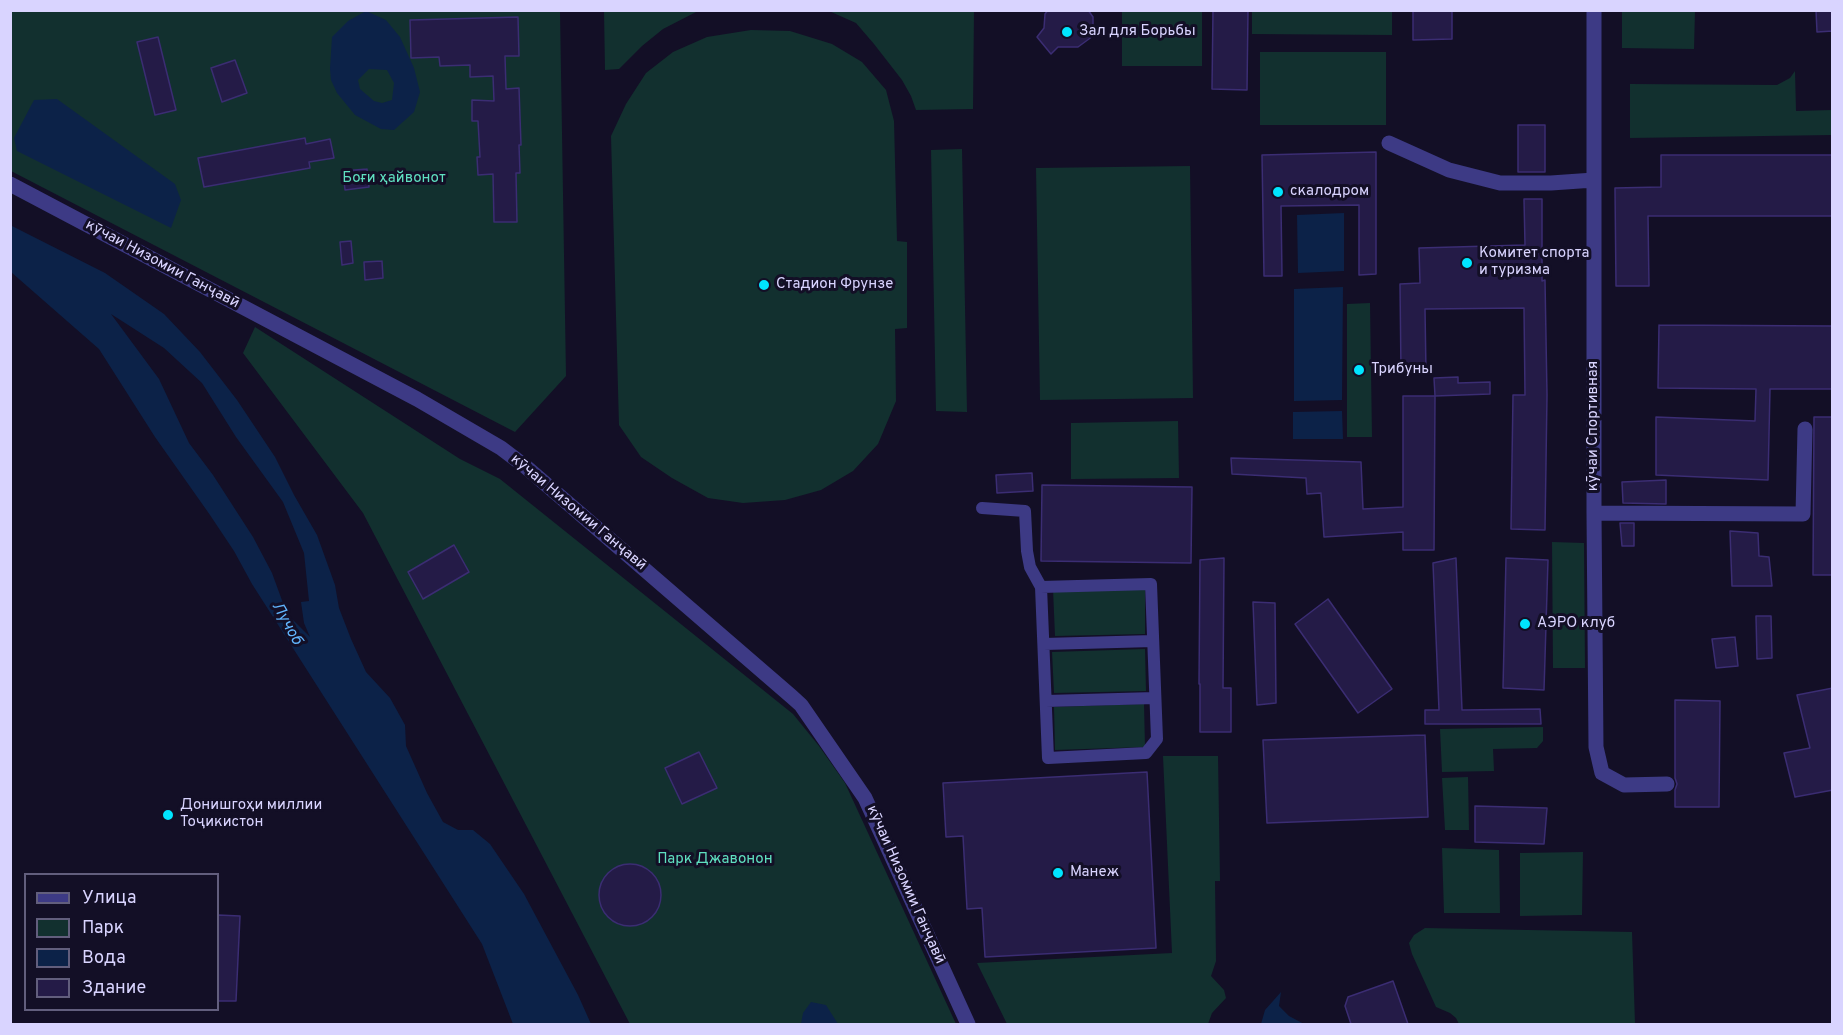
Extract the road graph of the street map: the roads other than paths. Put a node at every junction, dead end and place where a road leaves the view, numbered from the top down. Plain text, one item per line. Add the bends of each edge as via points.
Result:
1 (1594, 10) edge
2 (1389, 143) dead end
3 (1594, 180) junction
4 (10, 184) edge
5 (1805, 429) dead end
6 (982, 508) dead end
7 (1594, 513) junction
8 (1041, 586) junction
9 (1154, 640) junction
10 (1044, 644) junction
11 (1155, 698) junction
12 (1046, 701) junction
13 (1667, 784) dead end
14 (968, 1024) edge

1 - 3 street, кӯчаи Спортивная
2 - 3 street via 1449,170 1500,183
3 - 7 street, кӯчаи Спортивная
4 - 14 street, кӯчаи Низомии Ганҷавӣ via 417,399 501,448 796,700 865,798
5 - 7 street via 1803,514
6 - 8 street via 1025,511 1030,567
7 - 13 street, кӯчаи Спортивная via 1596,747 1602,773 1624,785
8 - 9 street via 1152,584
8 - 10 street
9 - 10 street
9 - 11 street
10 - 12 street
11 - 12 street
11 - 12 street via 1157,740 1146,753 1048,758

